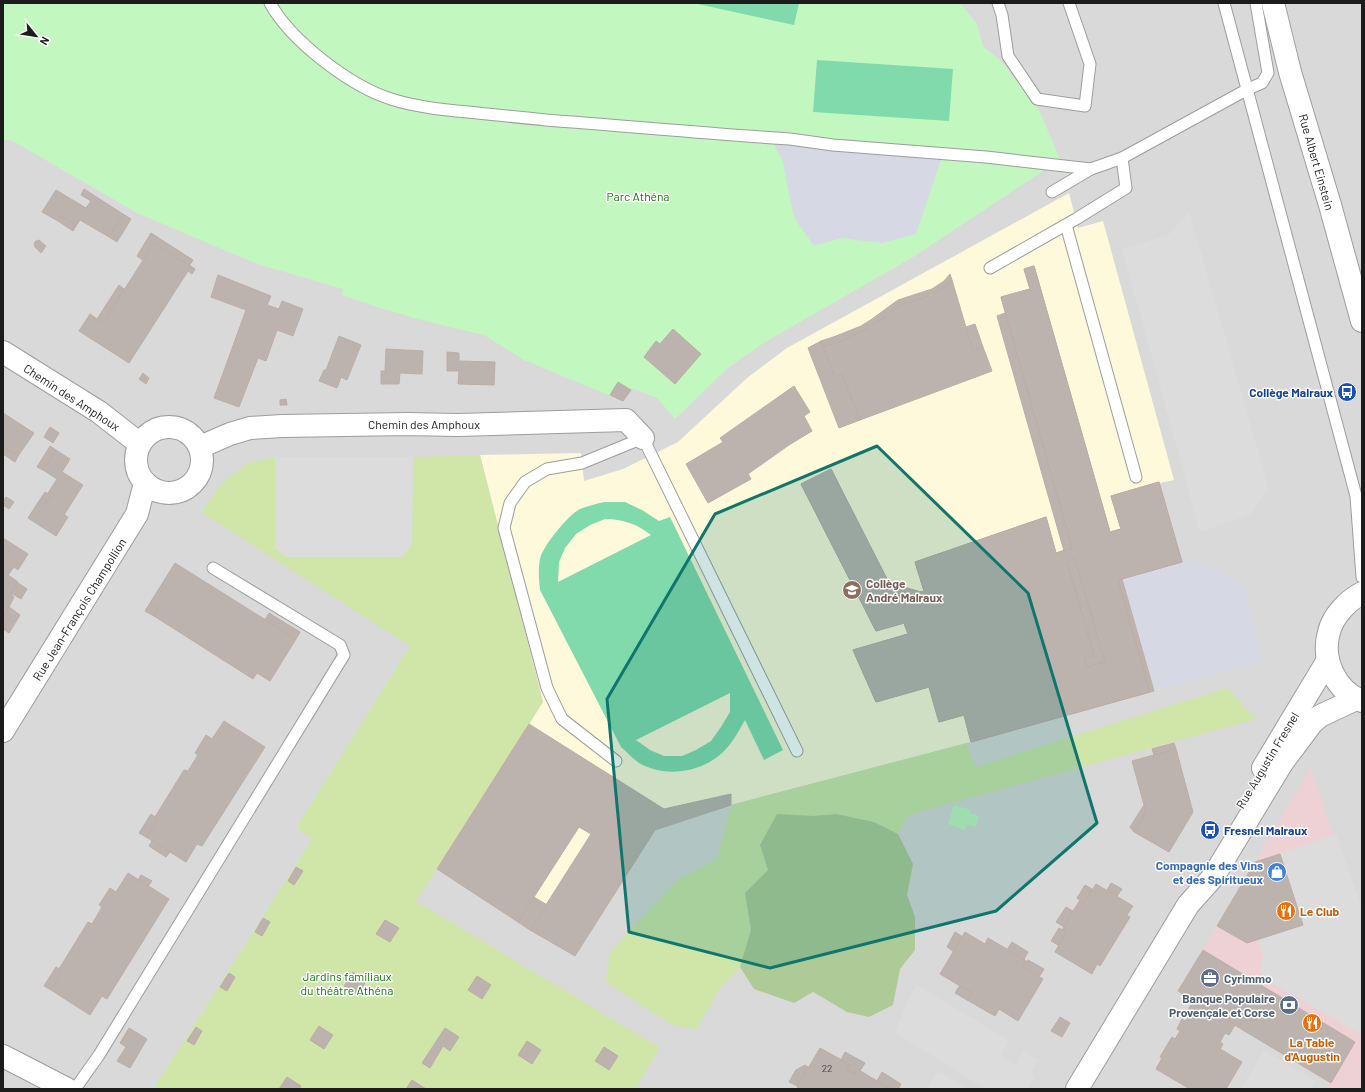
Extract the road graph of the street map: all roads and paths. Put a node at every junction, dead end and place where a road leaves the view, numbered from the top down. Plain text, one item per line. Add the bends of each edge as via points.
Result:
1 (270, 3) edge
2 (998, 3) edge
3 (1069, 3) edge
4 (1224, 3) edge
5 (1256, 3) edge
6 (1273, 3) edge
7 (1248, 89) junction
8 (1122, 158) junction
9 (1091, 169) junction
10 (1052, 192) dead end
11 (1066, 225) junction
12 (990, 268) dead end
13 (1362, 321) edge
14 (3, 352) edge
15 (643, 438) junction
16 (140, 444) junction
17 (200, 447) junction
18 (1136, 477) dead end
19 (146, 483) junction
20 (213, 568) dead end
21 (1362, 576) edge
22 (1362, 593) edge
23 (1328, 660) junction
24 (1359, 700) edge
25 (3, 731) edge
26 (797, 751) dead end
27 (616, 761) dead end
28 (1188, 906) junction
29 (3, 1056) edge
30 (67, 1089) edge
31 (75, 1089) edge
32 (1077, 1089) edge

1 - 9 lane via 292,32 340,73 390,99 417,106 491,115 986,157
2 - 3 lane via 1008,56 1037,99 1085,106 1090,64
4 - 7 lane
5 - 7 lane via 1268,73 1262,83
6 - 13 street, Rue Albert Einstein via 1290,72
7 - 8 lane
7 - 21 lane via 1356,496
8 - 9 lane
8 - 11 lane via 1126,188
9 - 10 lane
11 - 12 lane
11 - 18 lane
14 - 16 street, Chemin des Amphoux via 99,412
15 - 17 street, Chemin des Amphoux via 626,420 290,426 250,428
15 - 26 lane
15 - 27 lane via 582,463 547,469 525,482 510,503 504,528 548,688 562,719
16 - 17 street via 156,430 166,427 186,431
16 - 19 street via 137,468
17 - 19 street via 201,469 195,480 187,487 177,492 165,493 155,490
19 - 25 street, Rue Jean-François Champollion via 137,514
20 - 31 lane via 340,645 344,655 100,1055
22 - 23 street via 1341,610 1329,632
23 - 24 street via 1333,675 1343,689
23 - 28 street, Rue Augustin Fresnel via 1199,874
24 - 28 street, Rue Augustin Fresnel via 1326,712 1312,723 1278,769 1213,877
28 - 32 street, Rue Augustin Fresnel
29 - 30 street

